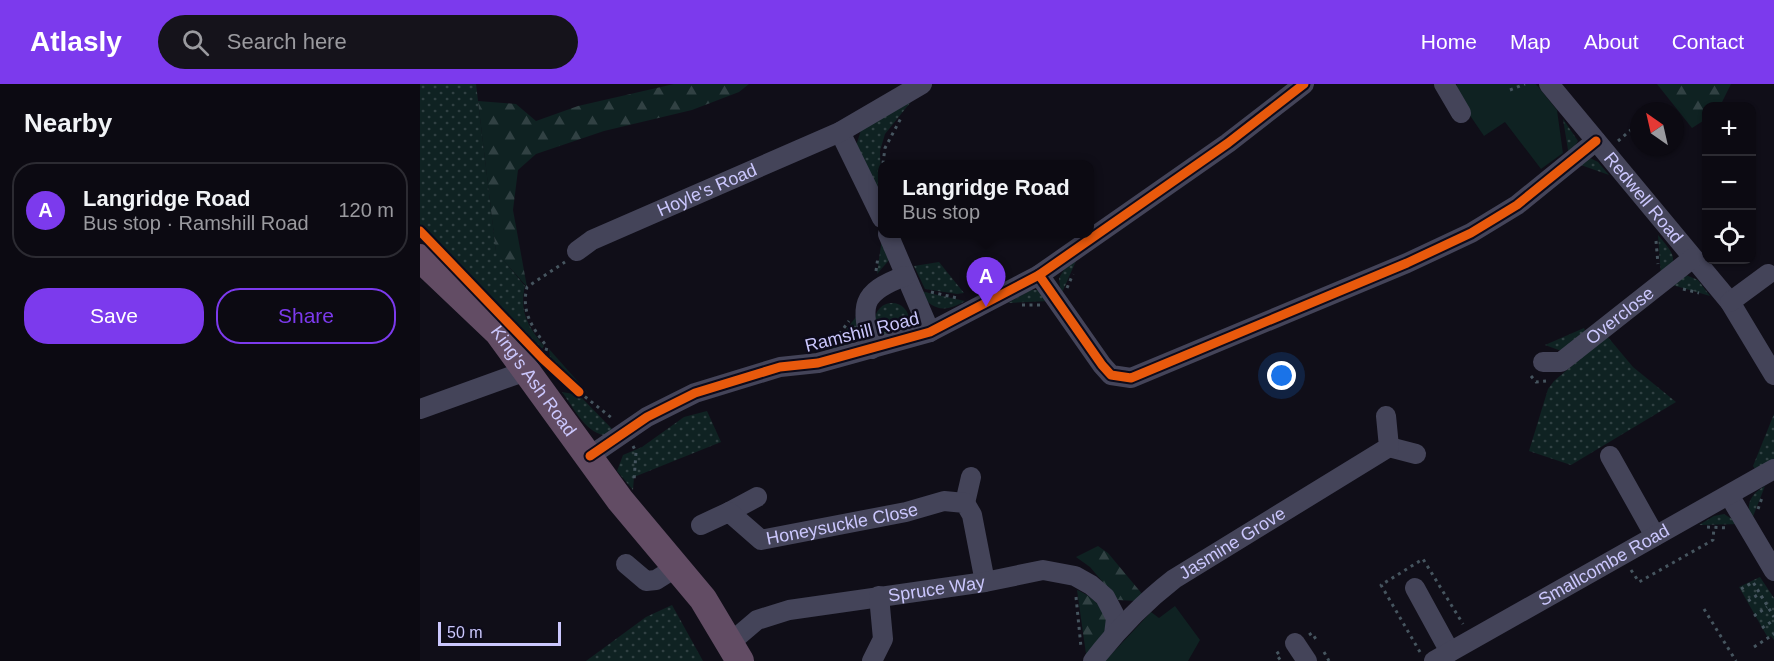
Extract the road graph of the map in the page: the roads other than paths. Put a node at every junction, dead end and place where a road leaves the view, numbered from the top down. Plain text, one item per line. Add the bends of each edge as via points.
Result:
1 (922, 84) edge
2 (1304, 84) edge
3 (1444, 84) edge
4 (1549, 84) edge
5 (1461, 113) dead end
6 (840, 132) junction
7 (1596, 141) junction
8 (878, 210) edge
9 (1094, 237) edge
10 (1092, 238) edge
11 (884, 241) edge
12 (577, 251) road end
13 (420, 258) edge
14 (1693, 258) junction
15 (1768, 274) dead end
16 (1039, 275) junction
17 (907, 281) junction
18 (1730, 302) junction
19 (930, 332) junction
20 (872, 349) junction
21 (1543, 362) dead end
22 (535, 365) junction
23 (1774, 375) edge
24 (420, 408) edge
25 (1386, 416) dead end
26 (1389, 447) junction
27 (1416, 454) dead end
28 (590, 456) junction
29 (1610, 456) dead end
30 (1774, 469) edge
31 (971, 477) dead end
32 (1729, 495) junction
33 (757, 497) dead end
34 (965, 503) junction
35 (729, 512) junction
36 (701, 525) dead end
37 (1655, 536) junction
38 (626, 564) dead end
39 (675, 568) junction
40 (1774, 571) edge
41 (985, 582) junction
42 (1415, 588) dead end
43 (879, 596) junction
44 (1114, 635) junction
45 (1295, 643) dead end
46 (735, 652) edge
47 (1088, 656) edge
48 (1442, 656) edge
49 (872, 661) edge
50 (1307, 661) edge

1 - 6 street, Hoyle's Road
2 - 9 street, Ramshill Road via 1228,144
3 - 5 street
4 - 7 street, Redwell Road
6 - 8 street
6 - 12 street, Hoyle's Road via 592,240
7 - 14 street, Redwell Road
7 - 16 street via 1526,198 1471,233 1407,264 1131,378 1111,375 1102,365
10 - 16 street, Ramshill Road
11 - 17 street
13 - 22 highway, King's Ash Road
14 - 18 street, Redwell Road
14 - 21 street, Overclose via 1561,362
15 - 18 street
16 - 19 street, Ramshill Road
17 - 19 street
17 - 20 street, Ramshill Road via 884,284 864,305
18 - 23 street, Redwell Road
19 - 20 street, Ramshill Road
20 - 28 street, Ramshill Road via 818,363 780,367 695,393 647,417
22 - 24 street
22 - 28 highway, King's Ash Road
25 - 26 street
26 - 27 street
26 - 44 street, Jasmine Grove via 1199,562 1151,597
28 - 39 highway, King's Ash Road
29 - 37 street
30 - 32 street, Smallcombe Road
31 - 34 street
32 - 37 street, Smallcombe Road
32 - 40 street
33 - 35 street
34 - 35 street, Honeysuckle Close via 944,501 761,540
34 - 41 street via 972,515
35 - 36 street
37 - 48 street, Smallcombe Road
38 - 39 street via 646,581 656,580
39 - 46 highway, King's Ash Road via 703,599
41 - 43 street, Spruce Way
41 - 44 street, Spruce Way via 1043,570 1075,576 1105,597 1116,618
42 - 48 street
43 - 46 street, Spruce Way via 789,610 757,620
43 - 49 street via 883,639
44 - 47 street, Jasmine Grove
45 - 50 street

